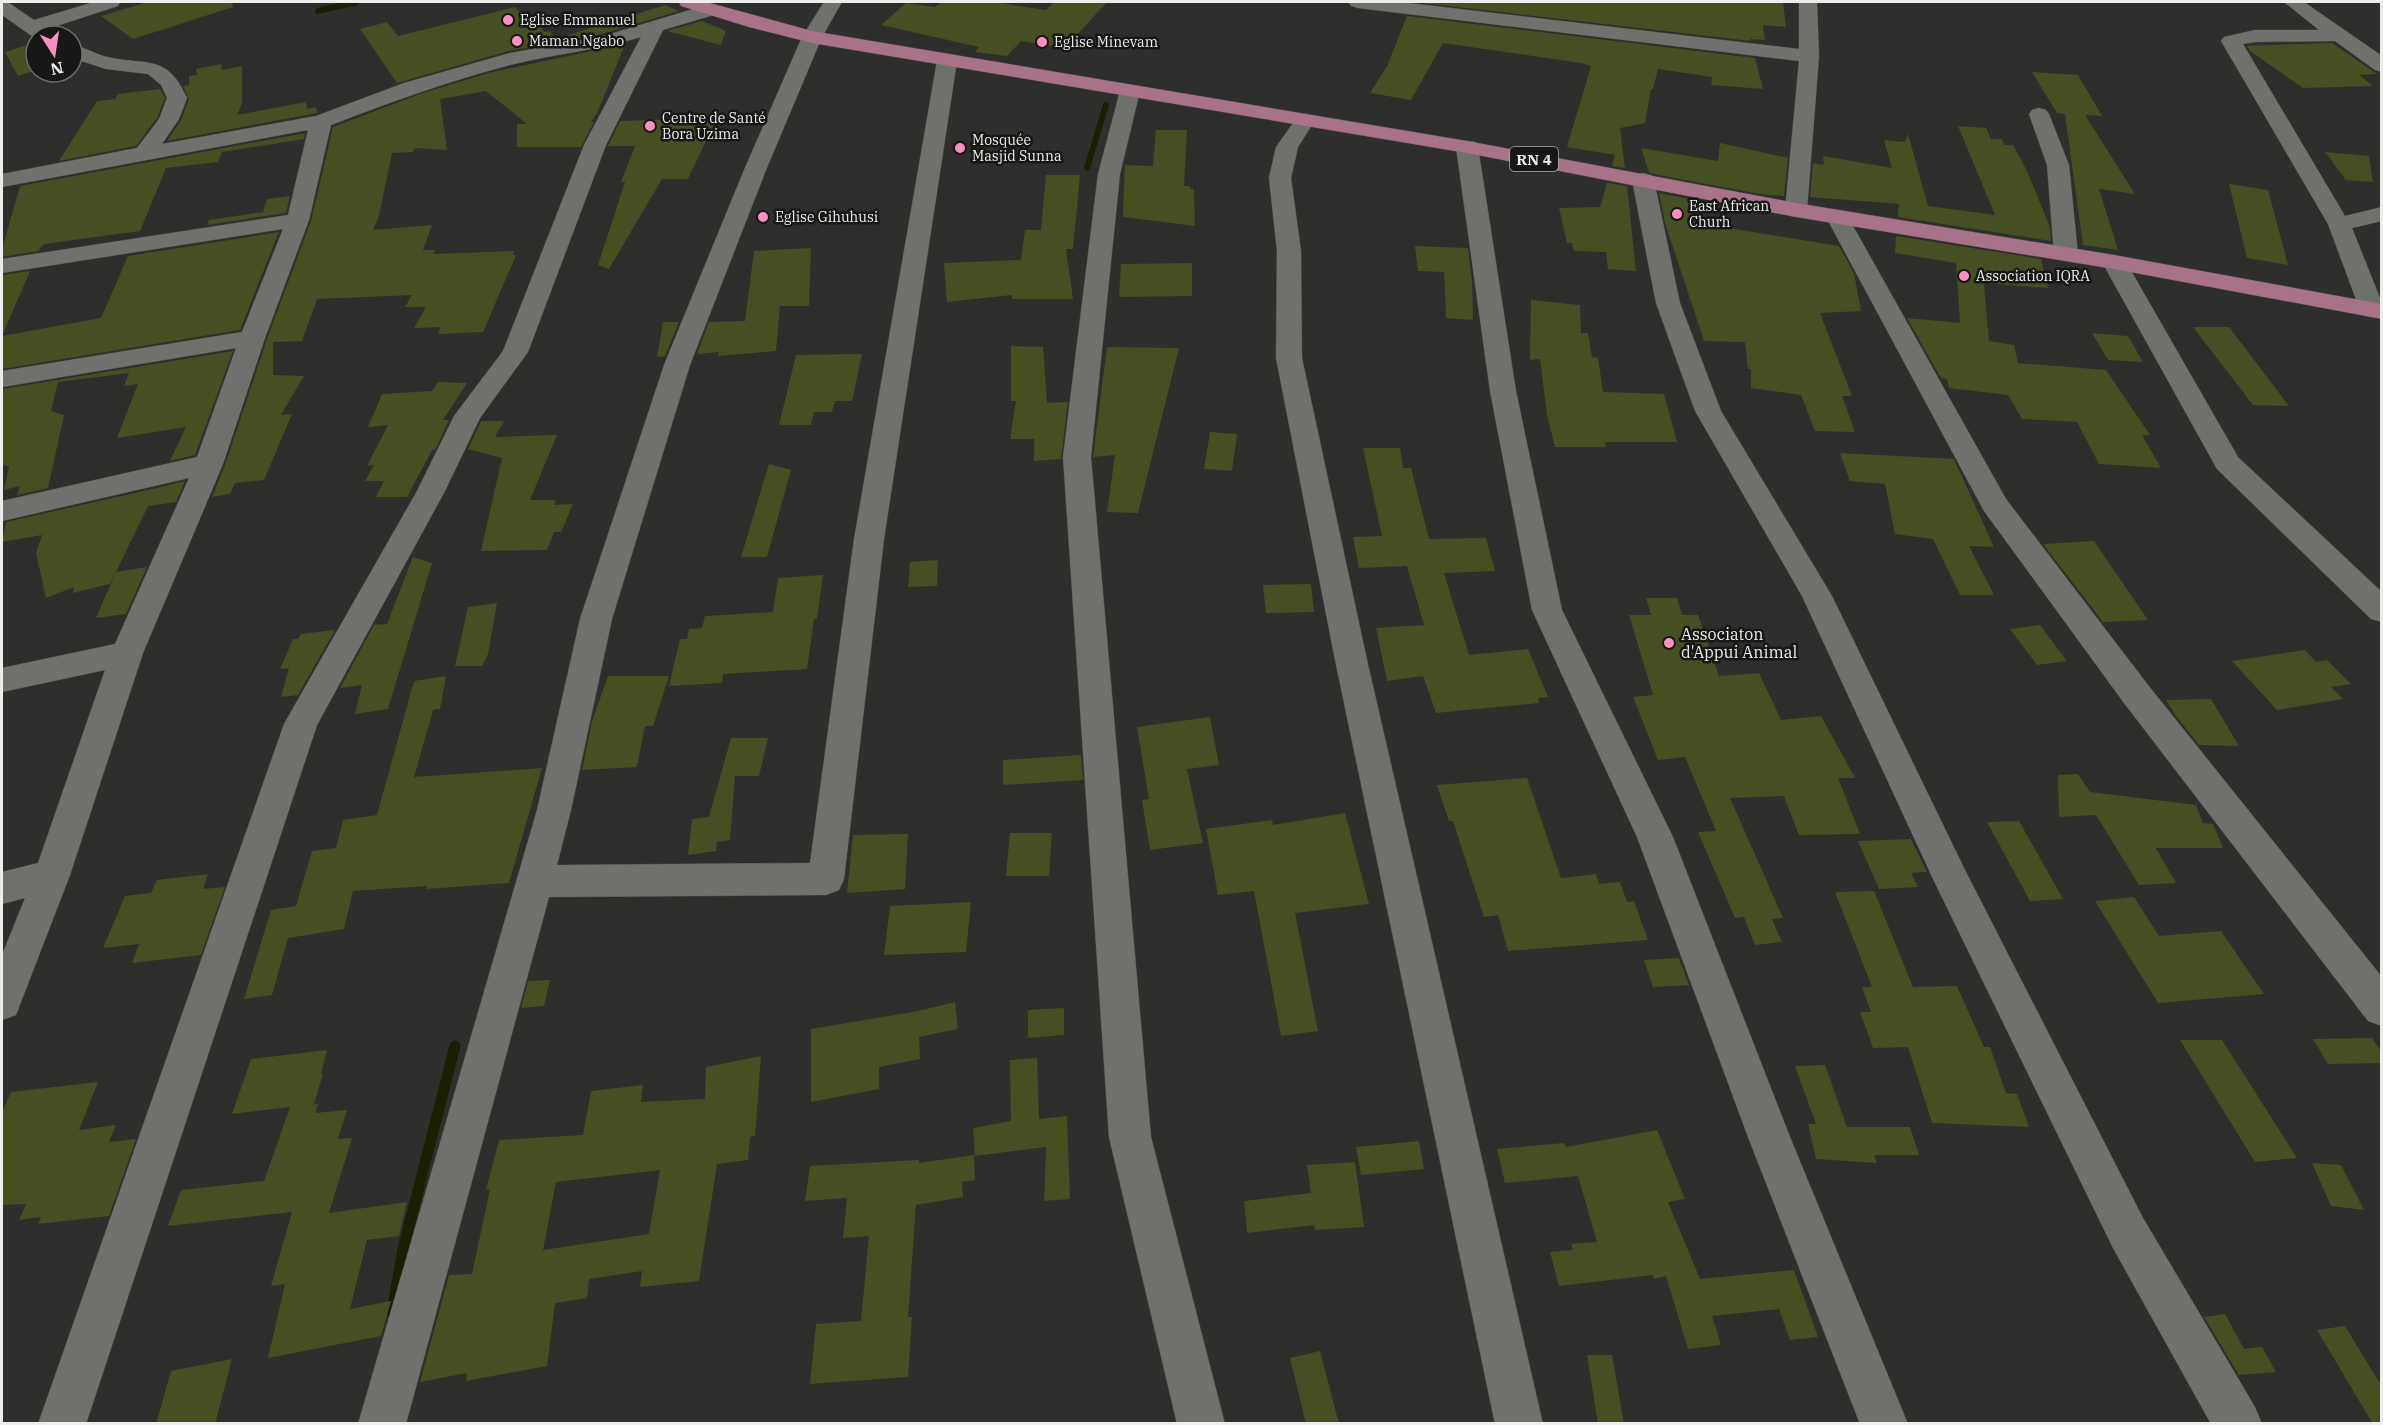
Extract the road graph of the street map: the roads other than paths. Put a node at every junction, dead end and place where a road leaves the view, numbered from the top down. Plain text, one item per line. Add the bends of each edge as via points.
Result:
1 (111, 2) edge
2 (688, 2) edge
3 (833, 2) edge
4 (1358, 2) edge
5 (1808, 2) edge
6 (2293, 2) edge
7 (2, 8) edge
8 (710, 10) junction
9 (26, 24) edge
10 (57, 24) edge
11 (656, 26) junction
12 (2342, 35) junction
13 (812, 36) junction
14 (84, 56) edge
15 (1809, 56) junction
16 (947, 61) junction
17 (2382, 66) edge
18 (1130, 91) junction
19 (2039, 114) dead end
20 (1305, 120) junction
21 (321, 121) junction
22 (1467, 147) junction
23 (145, 153) junction
24 (2, 180) edge
25 (1643, 180) junction
26 (1796, 210) junction
27 (2382, 214) edge
28 (1837, 217) junction
29 (298, 220) junction
30 (2339, 224) junction
31 (2066, 254) junction
32 (2114, 262) junction
33 (2, 266) edge
34 (2377, 311) edge
35 (252, 338) junction
36 (2, 379) edge
37 (209, 464) junction
38 (2, 511) edge
39 (2382, 611) edge
40 (127, 653) junction
41 (2, 680) edge
42 (52, 875) junction
43 (535, 881) junction
44 (2, 888) edge
45 (2, 1002) edge
46 (2382, 1008) edge
47 (62, 1424) edge
48 (382, 1424) edge
49 (1201, 1424) edge
50 (1519, 1424) edge
51 (1884, 1424) edge
52 (2238, 1424) edge

1 - 10 street
2 - 8 main road, RN 4
3 - 13 street
4 - 15 street
5 - 15 street
6 - 12 street
7 - 9 street
8 - 11 street
8 - 13 main road, RN 4
11 - 21 street via 603,42 510,59 411,87
11 - 47 street via 596,145 515,352 467,416 431,491 301,724
12 - 17 street
12 - 30 street via 2255,36 2231,41
13 - 16 main road, RN 4
13 - 43 street via 676,365 631,502 596,619 555,810
14 - 23 street via 154,69 170,82 177,98 169,119
15 - 26 street
16 - 18 main road, RN 4
16 - 43 street via 869,539 826,879
18 - 20 main road, RN 4
18 - 49 street via 1109,174 1077,457 1130,1137
19 - 31 street via 2058,165
20 - 22 main road, RN 4
20 - 50 street via 1287,147 1280,178 1289,251 1289,358 1351,660
21 - 23 street
21 - 29 street
22 - 25 main road, RN 4
22 - 51 street via 1503,391 1547,610 1655,837
23 - 24 street
25 - 26 main road, RN 4
25 - 52 street via 1668,303 1708,411 1817,596 1952,881 2128,1233
26 - 28 main road, RN 4
27 - 30 street
28 - 31 main road, RN 4
28 - 46 street via 1994,504 2136,694
29 - 33 street
29 - 35 street
30 - 34 street
31 - 32 main road, RN 4
32 - 34 main road, RN 4
32 - 39 street via 2227,463
35 - 36 street
35 - 37 street
37 - 38 street
37 - 40 street
40 - 41 street
40 - 42 street
42 - 44 street
42 - 45 street
43 - 48 street

